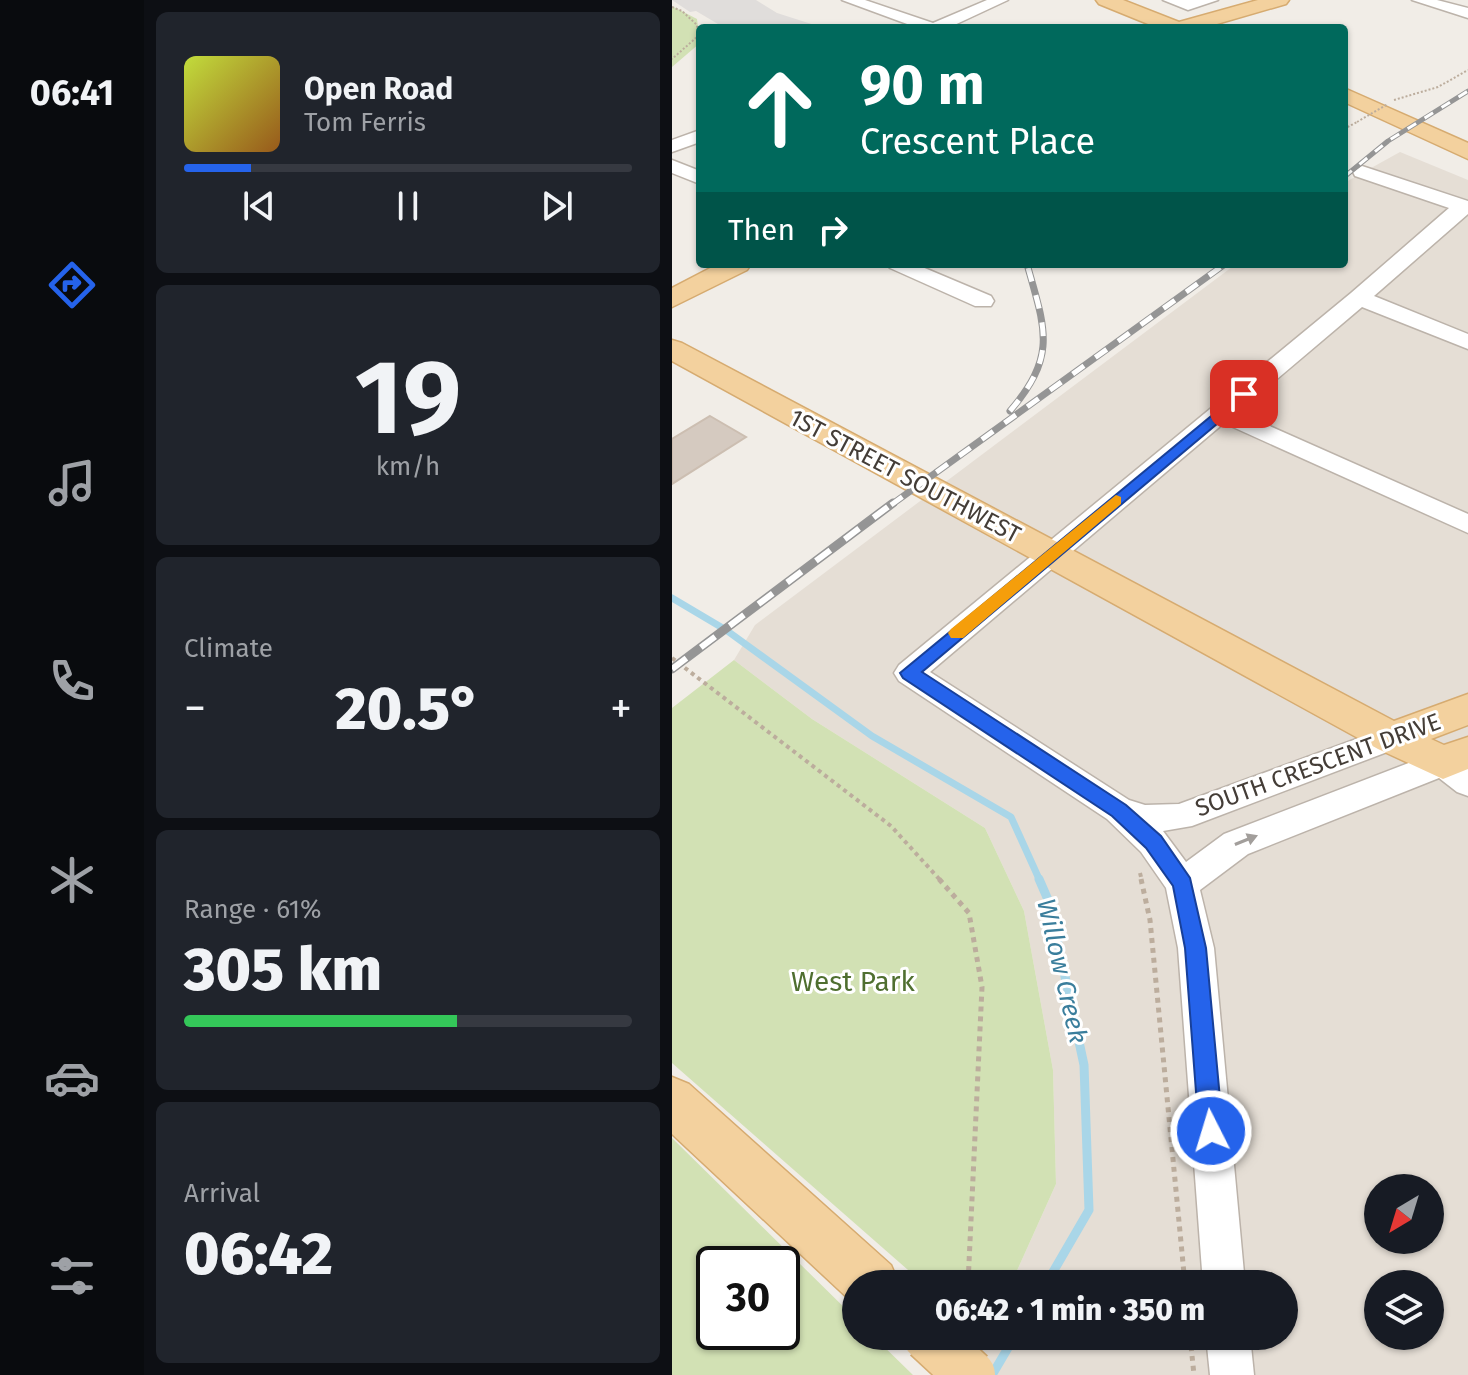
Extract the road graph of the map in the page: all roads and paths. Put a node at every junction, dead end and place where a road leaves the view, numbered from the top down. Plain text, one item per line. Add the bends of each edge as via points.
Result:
1 (850, 0) edge
2 (1000, 0) edge
3 (1106, 0) edge
4 (1146, 0) edge
5 (1171, 0) edge
6 (1210, 0) edge
7 (1279, 0) edge
8 (1420, 0) edge
9 (672, 7) edge
10 (1468, 13) edge
11 (696, 24) edge
12 (922, 24) edge
13 (943, 24) edge
14 (1180, 24) edge
15 (1184, 24) edge
16 (1199, 24) edge
17 (696, 38) edge
18 (672, 59) edge
19 (1468, 70) edge
20 (1348, 96) edge
21 (1400, 96) dead end
22 (1388, 104) dead end
23 (1350, 115) edge
24 (696, 137) edge
25 (672, 147) edge
26 (1468, 152) edge
27 (1468, 164) edge
28 (672, 166) edge
29 (1362, 172) dead end
30 (696, 176) edge
31 (1466, 207) edge
32 (730, 268) edge
33 (906, 268) edge
34 (1359, 298) junction
35 (672, 299) edge
36 (983, 301) dead end
37 (1468, 342) edge
38 (672, 349) edge
39 (1221, 413) junction
40 (1468, 524) edge
41 (1051, 554) junction
42 (672, 658) edge
43 (1468, 709) edge
44 (1392, 738) junction
45 (1460, 766) edge
46 (1119, 810) junction
47 (1140, 871) dead end
48 (1182, 884) junction
49 (672, 1101) edge
50 (857, 1270) edge
51 (969, 1270) edge
52 (1184, 1270) edge
53 (1223, 1270) edge
54 (943, 1350) edge
55 (1191, 1350) edge
56 (1229, 1350) edge
57 (970, 1375) edge
58 (1194, 1375) edge
59 (1232, 1375) edge

1 - 12 street
2 - 13 street
3 - 14 main road
4 - 15 main road
5 - 6 street via 1188,5
7 - 16 main road
8 - 10 street
9 - 11 path
17 - 18 path
19 - 21 path via 1425,93
20 - 26 main road
22 - 23 path, bridge
23 - 27 main road
24 - 25 street
28 - 30 street
29 - 31 street
31 - 34 street
32 - 35 main road
33 - 36 street
34 - 37 street
34 - 39 street
38 - 41 main road, 1ST STREET SOUTHWEST
39 - 40 street
39 - 41 street
41 - 44 main road, 1ST STREET SOUTHWEST
41 - 46 street via 909,673
42 - 51 path via 891,826 969,913 982,987
43 - 44 main road, SOUTH CRESCENT DRIVE
44 - 45 main road, 1ST STREET SOUTHWEST
44 - 46 street, SOUTH CRESCENT DRIVE via 1180,817 1145,818
48 -> 45 street, SOUTH CRESCENT DRIVE via 1236,844
46 - 48 street via 1153,842
47 - 52 path via 1150,920
48 - 53 street via 1196,948
49 - 50 main road
54 - 57 main road, bridge
55 - 58 path
56 - 59 street

